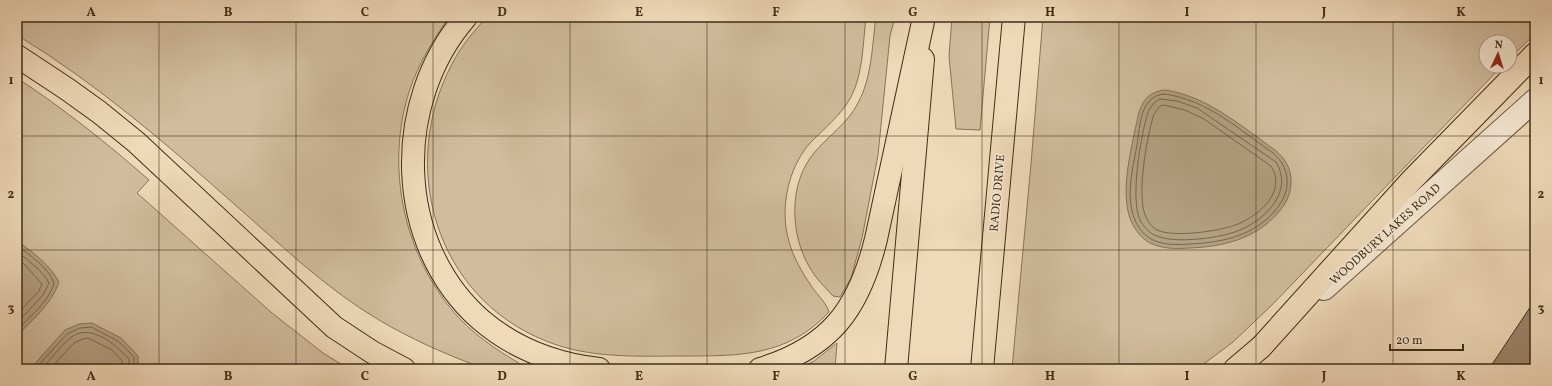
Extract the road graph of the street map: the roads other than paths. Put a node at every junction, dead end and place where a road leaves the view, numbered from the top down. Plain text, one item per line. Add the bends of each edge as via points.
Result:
1 (466, 17) edge
2 (924, 17) edge
3 (927, 17) edge
4 (1014, 17) edge
5 (1535, 54) edge
6 (17, 56) edge
7 (1535, 100) edge
8 (1261, 347) junction
9 (404, 369) edge
10 (599, 369) edge
11 (760, 369) edge
12 (896, 369) edge
13 (982, 369) edge
14 (1235, 369) edge

1 - 10 main road via 437,60 417,116 413,179 416,205 424,233 434,258 453,288 466,305 490,327 508,340 538,355 569,365
2 - 11 main road via 876,239 861,286 845,315 815,344 795,356
3 - 12 main road
4 - 13 main road, RADIO DRIVE
5 - 8 main road via 1409,183
6 - 9 main road via 68,89 136,142 334,327 376,355
7 - 8 street, WOODBURY LAKES ROAD
8 - 14 main road, WOODBURY LAKES ROAD

